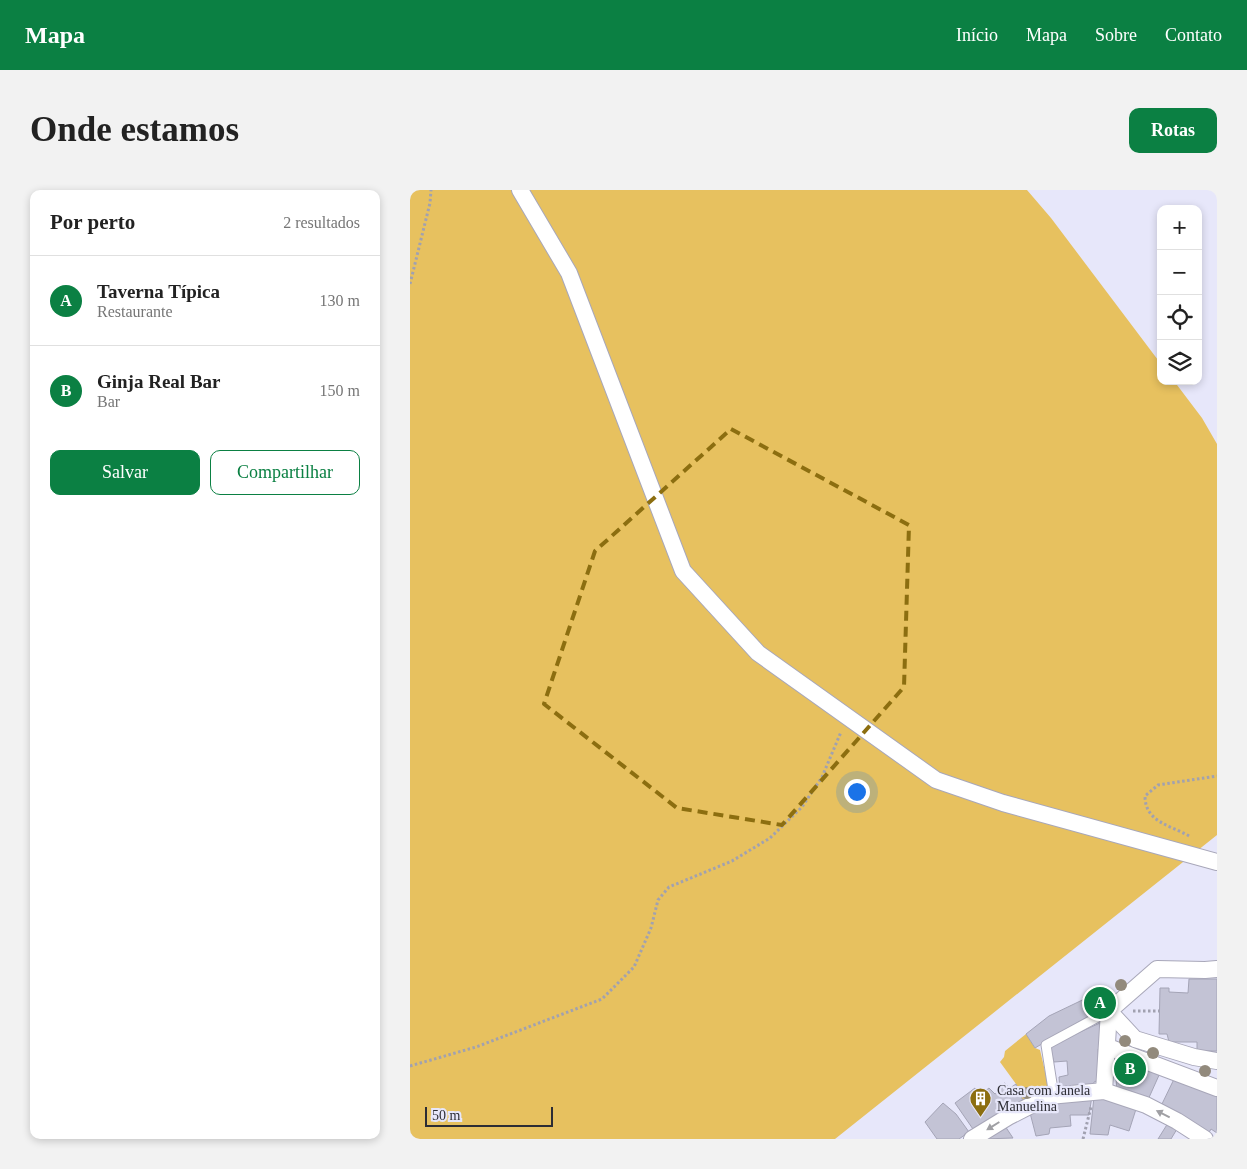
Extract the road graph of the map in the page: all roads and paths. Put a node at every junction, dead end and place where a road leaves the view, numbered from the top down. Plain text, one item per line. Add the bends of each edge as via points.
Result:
1 (431, 190) edge
2 (520, 190) edge
3 (410, 284) edge
4 (849, 718) junction
5 (1217, 776) edge
6 (1191, 838) dead end
7 (1217, 862) edge
8 (1217, 969) edge
9 (1109, 1011) junction
10 (1140, 1011) dead end
11 (1159, 1011) dead end
12 (1108, 1047) junction
13 (1217, 1061) edge
14 (410, 1066) edge
15 (1217, 1088) edge
16 (1104, 1091) junction
17 (1054, 1096) junction
18 (1088, 1117) dead end
19 (972, 1139) edge
20 (1083, 1139) edge
21 (1205, 1139) edge

1 - 3 path
2 - 4 street via 569,273 684,571 758,654
4 - 7 street via 936,780 1002,803
4 - 14 path via 822,776 802,807 770,838 732,861 669,887 658,900 651,928 634,967 602,999 476,1047
5 - 6 path via 1158,785 1145,796 1145,806 1150,815
8 - 9 street via 1158,969
9 - 12 street
9 - 13 street via 1135,1039
9 - 17 lane via 1046,1045
10 - 11 path
12 - 15 street
12 - 16 street
16 - 17 street
21 -> 16 street via 1146,1105
17 -> 19 street via 1008,1117
18 - 20 path

